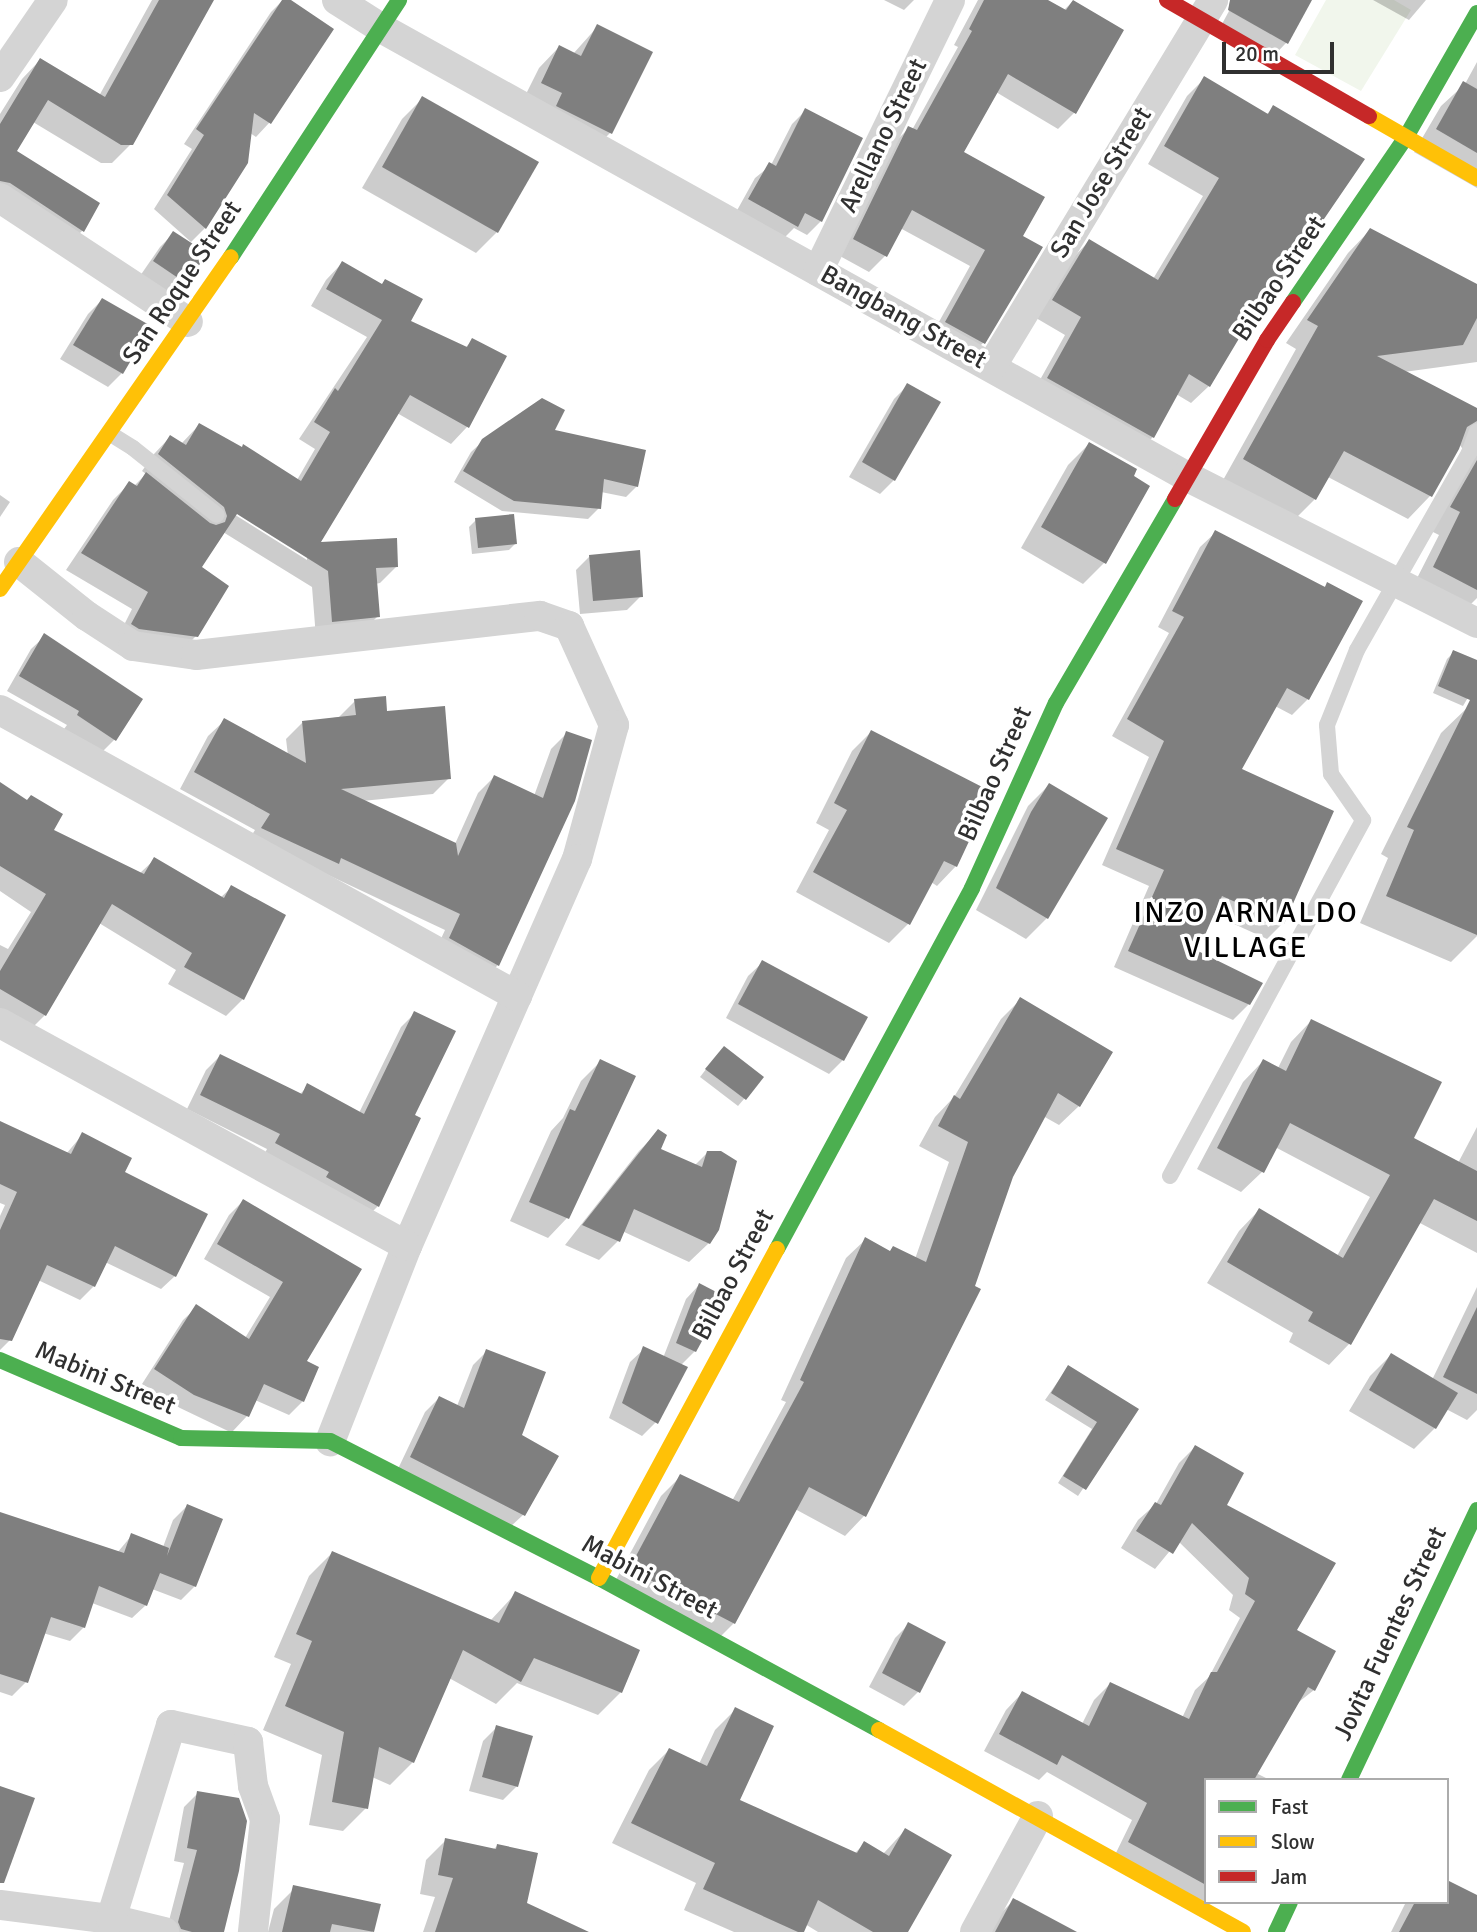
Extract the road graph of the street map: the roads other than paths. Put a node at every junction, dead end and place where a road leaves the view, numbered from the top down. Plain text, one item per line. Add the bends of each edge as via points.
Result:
1 (53, 0) edge
2 (337, 0) edge
3 (399, 0) edge
4 (950, 0) edge
5 (1167, 0) edge
6 (1206, 10) edge
7 (1477, 13) edge
8 (381, 28) junction
9 (0, 76) edge
10 (1406, 137) junction
11 (1477, 178) edge
12 (0, 198) edge
13 (818, 271) junction
14 (188, 322) junction
15 (991, 367) junction
16 (1477, 431) edge
17 (109, 433) junction
18 (1186, 476) junction
19 (217, 515) dead end
20 (19, 562) junction
21 (1396, 584) junction
22 (0, 589) edge
23 (1477, 623) edge
24 (0, 710) edge
25 (517, 996) junction
26 (0, 1023) edge
27 (1170, 1176) dead end
28 (407, 1247) junction
29 (0, 1360) edge
30 (330, 1441) junction
31 (1477, 1510) edge
32 (599, 1578) junction
33 (1350, 1778) edge
34 (1038, 1816) junction
35 (1289, 1904) edge
36 (0, 1905) edge
37 (111, 1919) junction
38 (164, 1932) edge
39 (253, 1932) edge
40 (975, 1932) edge
41 (1243, 1932) edge
42 (1276, 1932) edge

1 - 9 street
2 - 8 street, Bangbang Street
3 - 8 street, San Roque Street
4 - 13 street, Arellano Street
5 - 6 street
6 - 10 street
6 - 15 street, San Jose Street
7 - 10 street, Bilbao Street
8 - 13 street, Bangbang Street
8 - 14 street, San Roque Street
10 - 11 street
10 - 18 street, Bilbao Street via 1267,340
12 - 14 street
13 - 15 street, Bangbang Street
14 - 17 street, San Roque Street
15 - 18 street, Bangbang Street
16 - 21 lane
17 - 19 lane
17 - 20 street, San Roque Street
18 - 21 street, Bangbang Street
18 - 32 street, Bilbao Street via 1056,703 972,888
20 - 22 street, San Roque Street
20 - 25 street via 133,646 196,655 540,616 569,626 614,725 577,859
21 - 23 street, Bangbang Street
21 - 27 lane via 1357,650 1327,725 1331,774 1363,820
24 - 25 street
25 - 28 street
26 - 28 street
28 - 30 street
29 - 30 street, Mabini Street via 181,1438
30 - 32 street, Mabini Street
31 - 33 street, Jovita Fuentes Street
32 - 34 street, Mabini Street
34 - 40 street
34 - 41 street, Mabini Street
35 - 42 street
36 - 37 street
37 - 38 street
37 - 39 street via 171,1725 248,1742 253,1786 265,1819

